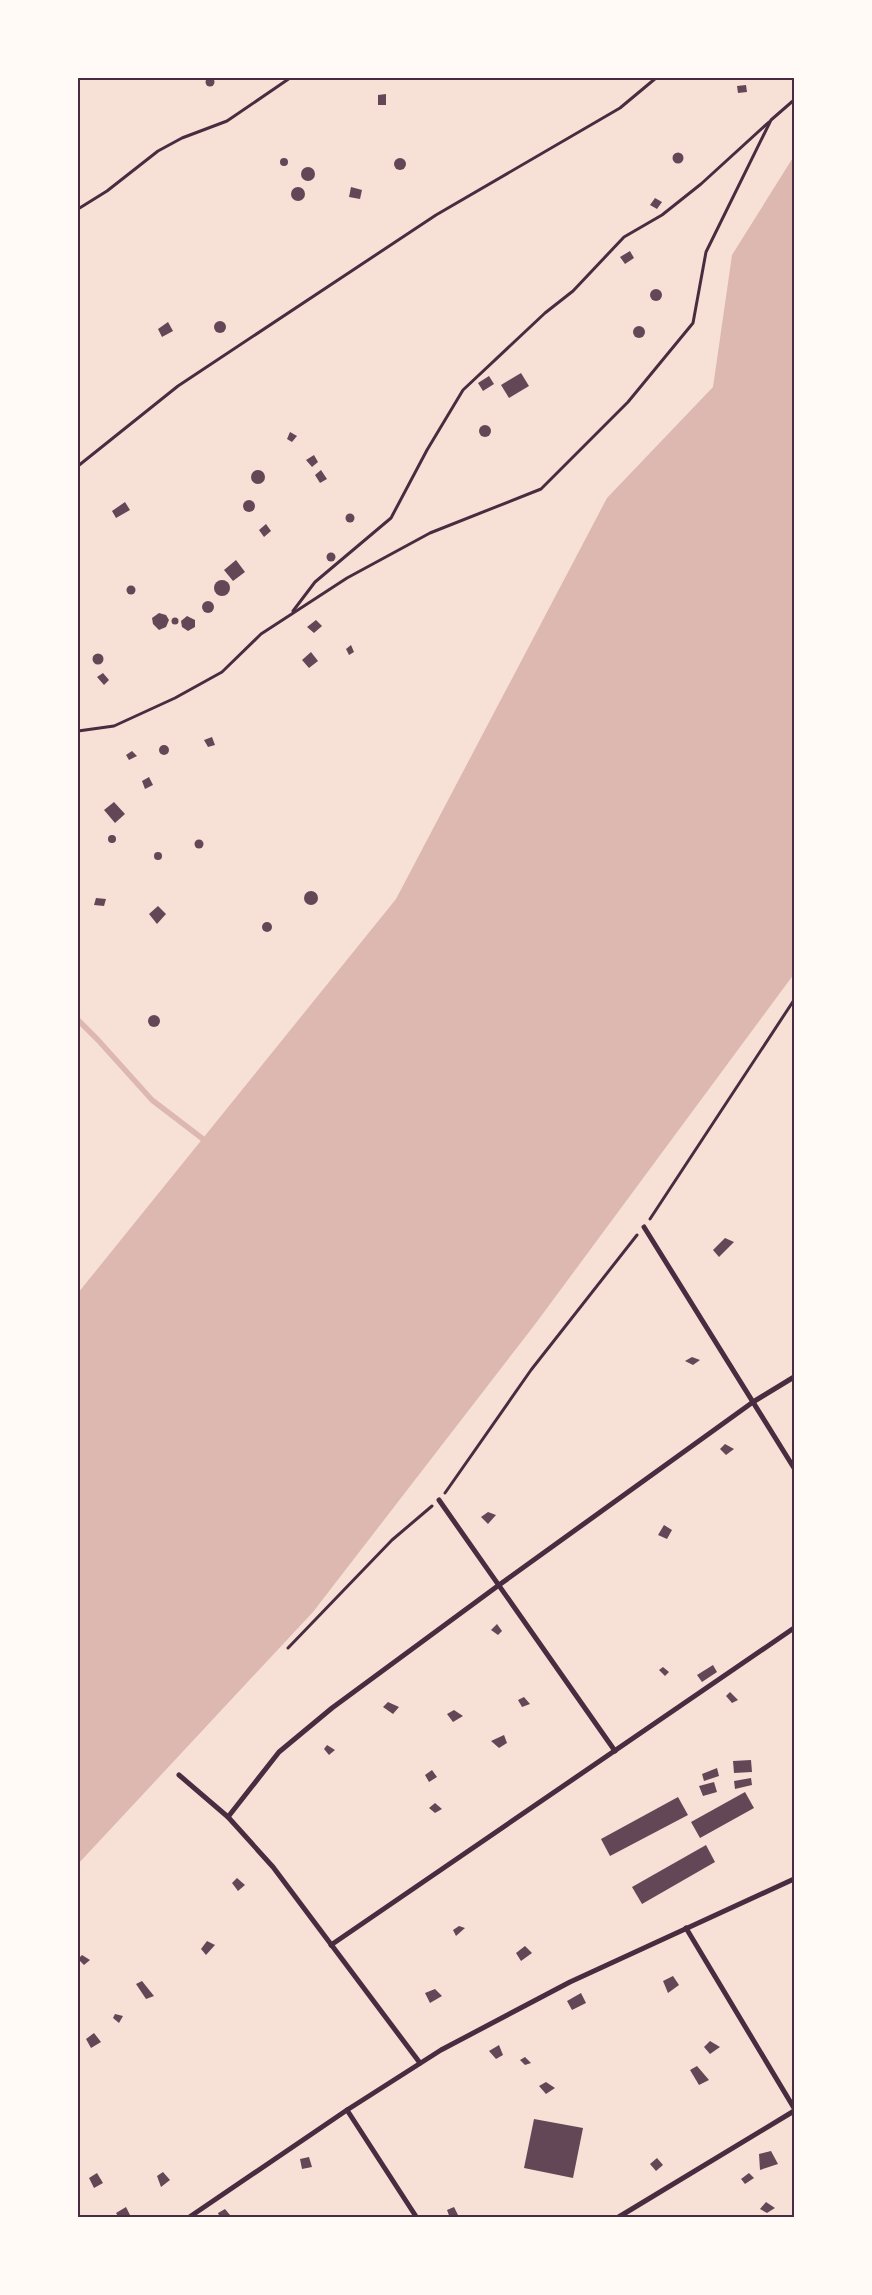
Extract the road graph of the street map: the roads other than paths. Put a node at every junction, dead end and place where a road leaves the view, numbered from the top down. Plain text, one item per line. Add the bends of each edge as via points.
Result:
1 (644, 1227) road end
2 (794, 1377) edge
3 (754, 1402) junction
4 (794, 1468) edge
5 (440, 1500) road end
6 (499, 1585) junction
7 (794, 1628) edge
8 (616, 1750) junction
9 (179, 1775) dead end
10 (228, 1817) junction
11 (794, 1879) edge
12 (686, 1928) junction
13 (331, 1945) junction
14 (420, 2063) junction
15 (347, 2110) junction
16 (794, 2110) edge
17 (188, 2218) edge
18 (417, 2218) edge
19 (617, 2218) edge

1 - 3 street
2 - 3 street
3 - 4 street
3 - 6 street
5 - 6 street
6 - 8 street
6 - 10 street via 332,1708 279,1752
7 - 8 street
8 - 13 street
9 - 10 street
10 - 13 street via 273,1867
11 - 12 street
12 - 14 street via 570,1982
12 - 16 street
13 - 14 street
14 - 15 street
15 - 17 street
15 - 18 street
16 - 19 street

